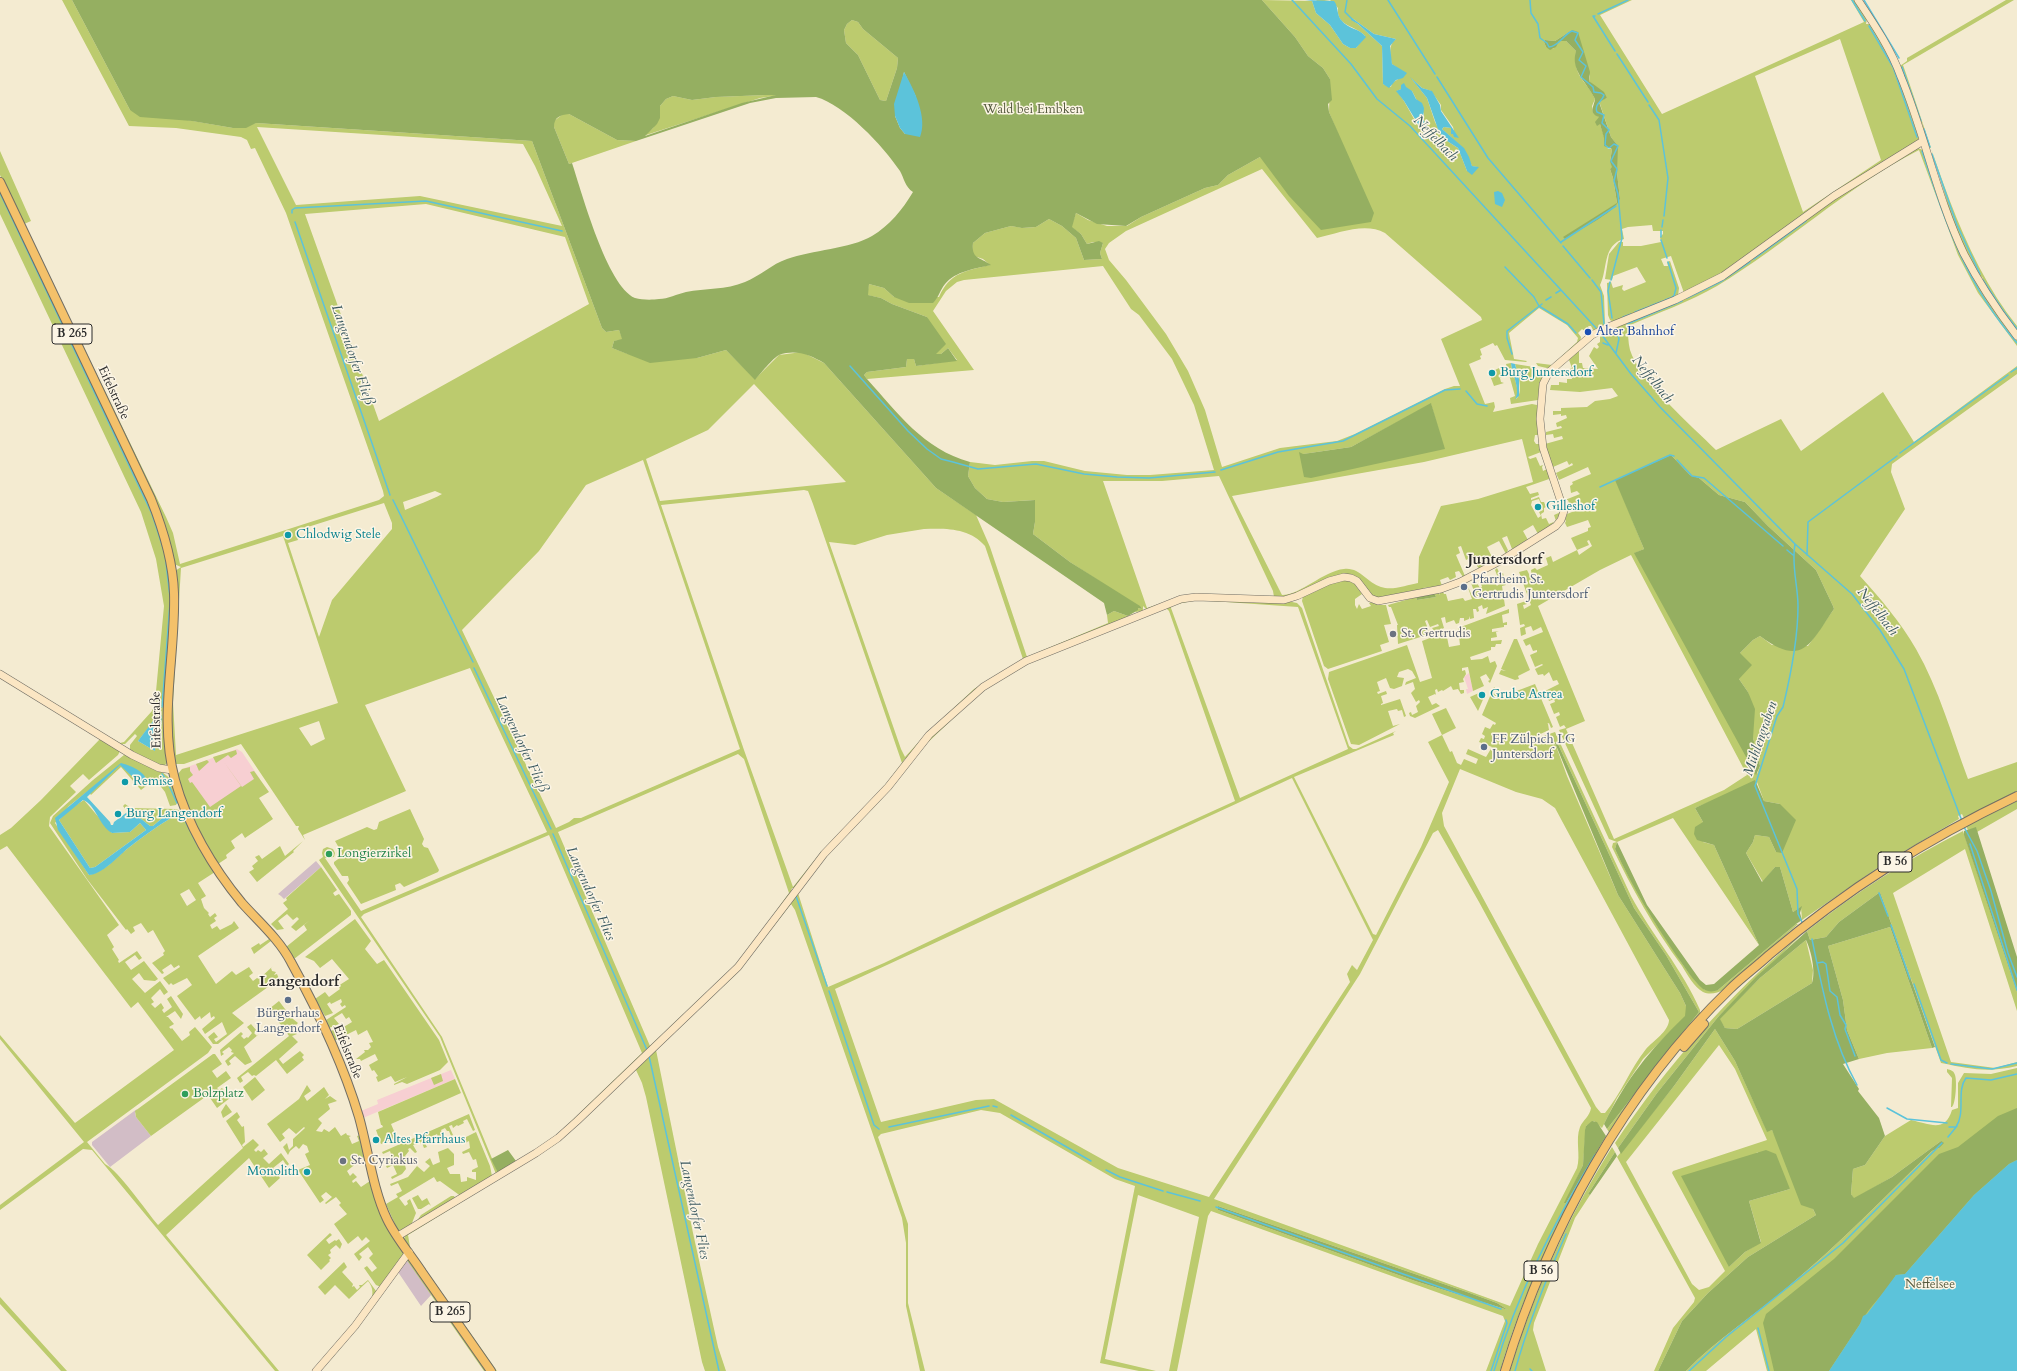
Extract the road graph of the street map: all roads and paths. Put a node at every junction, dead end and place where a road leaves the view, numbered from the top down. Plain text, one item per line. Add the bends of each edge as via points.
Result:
1 (1858, 0) edge
2 (1924, 141) junction
3 (0, 182) edge
4 (2017, 336) edge
5 (0, 674) edge
6 (172, 770) junction
7 (2017, 796) edge
8 (398, 1236) junction
9 (409, 1252) junction
10 (316, 1371) edge
11 (491, 1371) edge
12 (1505, 1371) edge

1 - 2 street via 1899,70
2 - 4 street via 1964,254 1984,289
2 - 8 street via 1834,196 1723,276 1588,338 1546,377 1540,415 1542,440 1564,515 1557,526 1502,560 1448,587 1386,601 1371,598 1357,581 1344,577 1284,600 1196,597 1181,599 1021,663 983,687 929,735 888,787 824,854 734,971 577,1121 536,1154
3 - 6 main road, Eifelstraße / B 265 via 147,492 166,541 174,594 166,710
5 - 6 street via 132,755 160,768
6 - 8 main road, Eifelstraße / B 265 via 184,806 211,859 236,895 285,952 315,1006 345,1076 384,1209
7 - 12 main road, B 56 via 1963,823 1880,871 1816,917 1731,988 1690,1032 1649,1081 1570,1210 1525,1311
8 - 9 main road, B 265
9 - 10 street via 355,1326
9 - 11 main road, B 265

